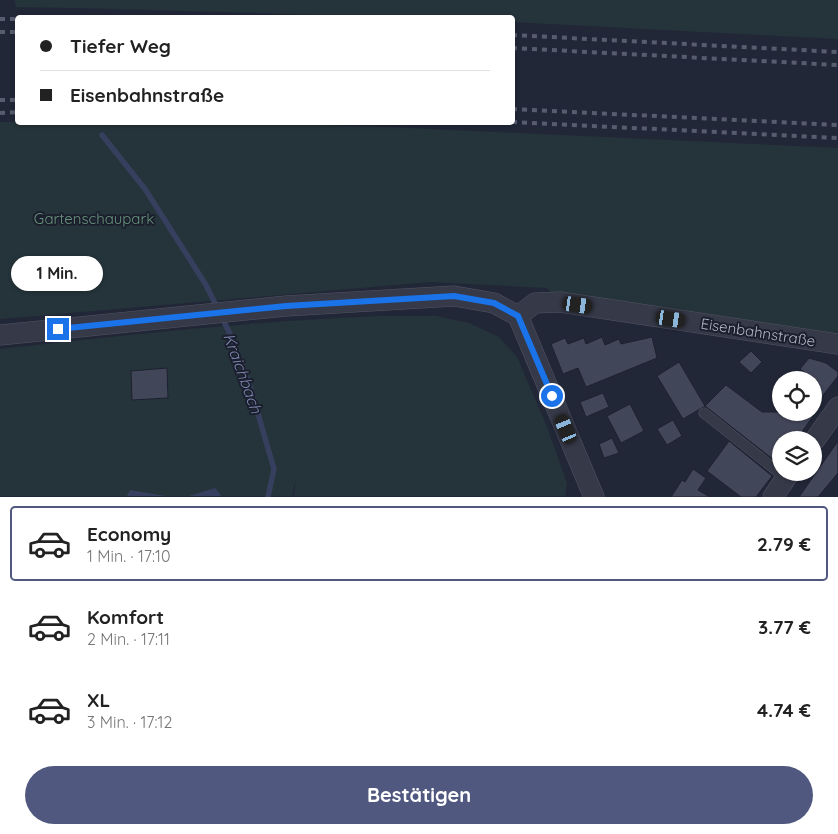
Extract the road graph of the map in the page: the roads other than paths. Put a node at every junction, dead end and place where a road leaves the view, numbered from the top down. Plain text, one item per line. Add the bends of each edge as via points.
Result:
1 (518, 316) junction
2 (0, 335) edge
3 (838, 344) edge
4 (838, 407) edge
5 (704, 413) dead end
6 (821, 431) edge
7 (772, 463) edge
8 (784, 481) edge
9 (594, 496) edge
10 (773, 496) edge

1 - 2 street via 494,303 454,296 248,310
1 - 3 street, Eisenbahnstraße via 535,302 560,302
1 - 9 street
4 - 6 street
5 - 7 lane
8 - 10 street

